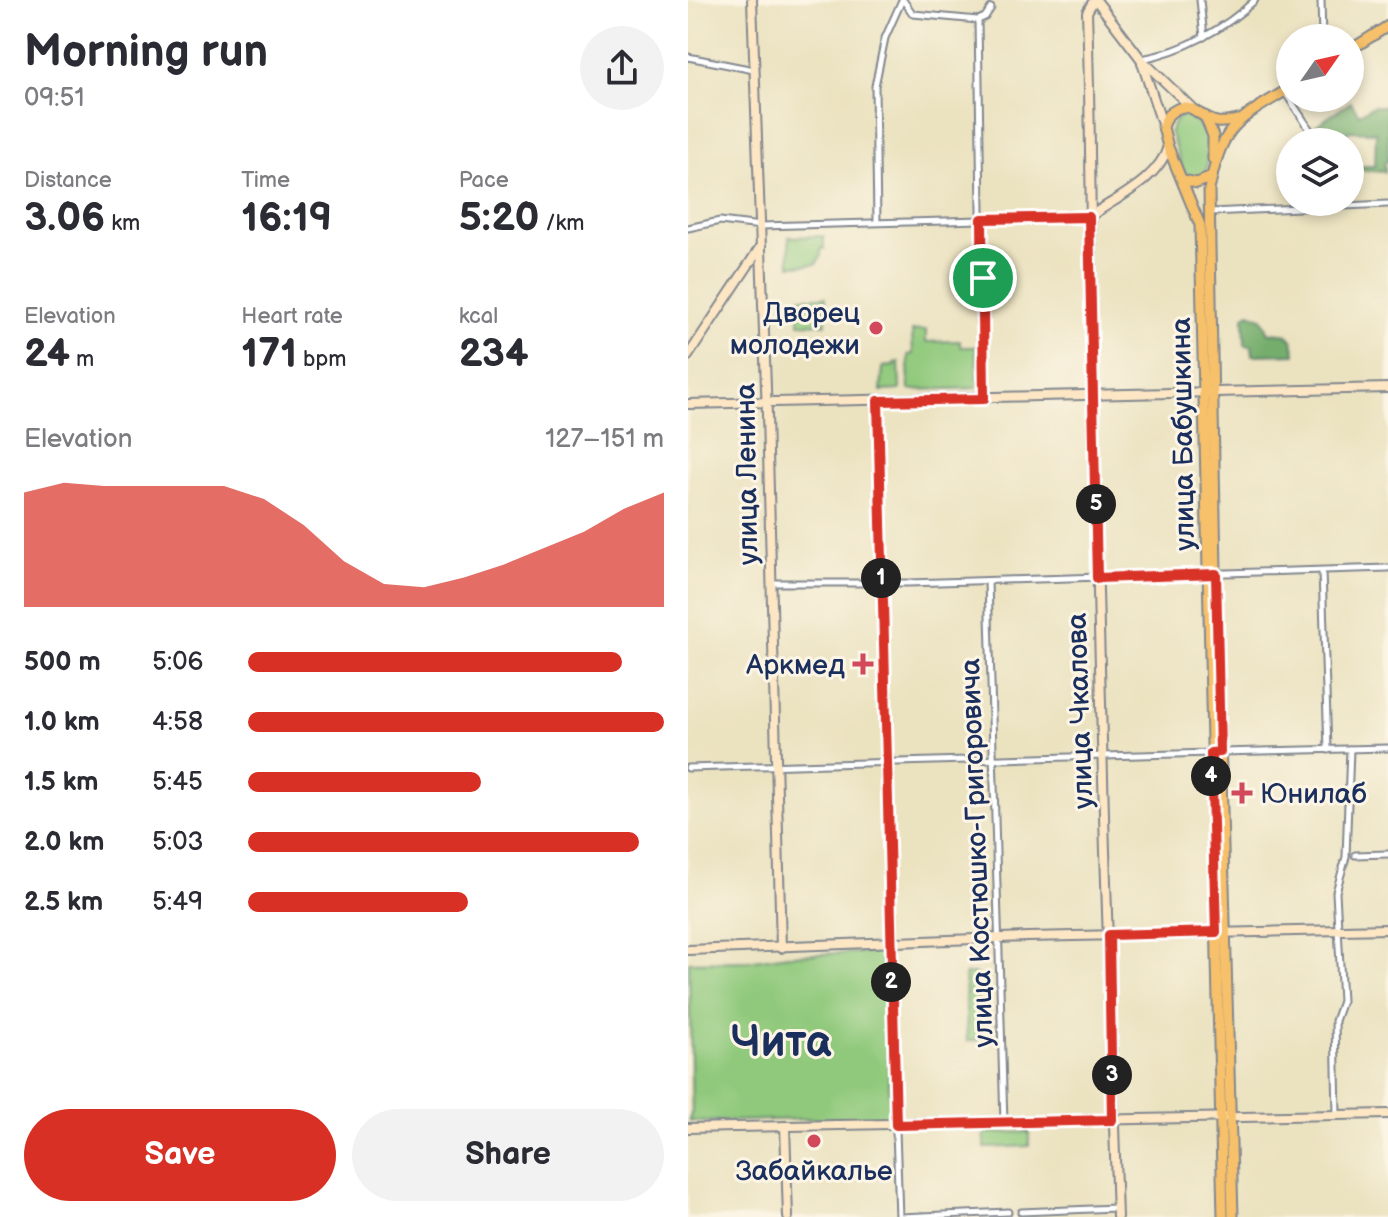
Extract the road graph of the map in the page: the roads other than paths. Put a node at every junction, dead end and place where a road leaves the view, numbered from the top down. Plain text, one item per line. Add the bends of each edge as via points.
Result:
1 (752, 0) edge
2 (902, 0) edge
3 (1095, 0) edge
4 (1200, 0) edge
5 (1255, 0) edge
6 (1321, 0) edge
7 (991, 8) dead end
8 (978, 20) junction
9 (1322, 24) edge
10 (1388, 26) edge
11 (1204, 37) junction
12 (1364, 41) edge
13 (688, 57) edge
14 (1141, 59) junction
15 (755, 70) junction
16 (1276, 96) edge
17 (1191, 107) junction
18 (1205, 116) junction
19 (1238, 120) junction
20 (1163, 127) junction
21 (1168, 147) junction
22 (1153, 173) junction
23 (1181, 175) junction
24 (1212, 177) junction
25 (1364, 204) edge
26 (1388, 204) edge
27 (1276, 207) edge
28 (1209, 212) junction
29 (1089, 217) junction
30 (982, 219) junction
31 (877, 222) junction
32 (761, 226) junction
33 (688, 228) edge
34 (762, 246) junction
35 (688, 356) edge
36 (1388, 388) edge
37 (1208, 391) junction
38 (1093, 396) junction
39 (984, 399) junction
40 (878, 401) junction
41 (688, 404) edge
42 (766, 404) junction
43 (1388, 568) edge
44 (1322, 571) junction
45 (1212, 574) junction
46 (1097, 578) junction
47 (988, 581) junction
48 (771, 583) junction
49 (881, 583) junction
50 (1388, 748) edge
51 (1350, 749) junction
52 (1328, 750) junction
53 (1215, 753) junction
54 (1102, 756) junction
55 (994, 759) junction
56 (886, 762) junction
57 (775, 766) junction
58 (688, 768) edge
59 (1388, 854) edge
60 (1355, 855) dead end
61 (1388, 929) edge
62 (1337, 930) junction
63 (1221, 932) junction
64 (1109, 935) junction
65 (998, 938) junction
66 (891, 943) junction
67 (781, 948) junction
68 (688, 950) edge
69 (1388, 1114) edge
70 (1337, 1116) junction
71 (1226, 1118) junction
72 (1112, 1120) junction
73 (1004, 1123) junction
74 (896, 1125) junction
75 (785, 1126) junction
76 (688, 1128) edge
77 (1008, 1212) dead end
78 (1021, 1212) dead end
79 (1116, 1213) edge
80 (788, 1217) edge
81 (900, 1217) edge
82 (1223, 1217) edge
83 (1233, 1217) edge

1 - 15 main road, улица Ленина
2 - 8 street via 913,14
2 - 31 street via 885,38 875,86
3 - 14 main road
3 - 29 main road, улица Чкалова via 1087,12
4 - 11 street
5 - 11 street
6 - 9 street
7 - 8 street
8 - 30 street
10 - 12 main road
11 - 14 street
13 - 15 street
14 - 17 main road
14 - 20 main road
15 - 32 main road, улица Ленина
16 - 19 main road
17 - 18 main road
17 - 20 main road via 1172,111
18 - 19 main road via 1215,122
18 - 24 main road via 1213,136
19 - 24 main road via 1226,135
20 - 21 main road, улица Бабушкина
21 - 22 main road
21 - 23 main road, улица Бабушкина
22 - 23 main road via 1168,168
22 - 29 main road
23 - 24 main road via 1197,183
23 - 37 main road, улица Бабушкина via 1200,225
24 - 28 main road, улица Бабушкина
25 - 26 street
27 - 28 street
28 - 37 main road, улица Бабушкина
29 - 30 street
29 - 38 main road, улица Чкалова
30 - 31 street
30 - 39 street
31 - 32 street
32 - 33 street via 720,221
32 - 34 main road, улица Ленина
34 - 35 main road
34 - 42 main road, улица Ленина
36 - 37 main road
37 - 38 main road
37 - 45 main road, улица Бабушкина
38 - 39 main road
38 - 46 main road, улица Чкалова
39 - 40 main road
40 - 42 main road
40 - 49 street
41 - 42 main road
42 - 48 main road, улица Ленина
43 - 44 street
44 - 45 street
44 - 52 street
45 - 46 street
45 - 53 main road, улица Бабушкина
46 - 47 street
46 - 54 main road, улица Чкалова
47 - 49 street
47 - 55 street, улица Костюшко-Григоровича
48 - 49 street
48 - 57 main road, улица Ленина
49 - 56 street
50 - 51 street
51 - 52 street
51 - 62 street
52 - 53 street
53 - 54 street
53 - 63 main road, улица Бабушкина
54 - 55 street
54 - 64 main road, улица Чкалова
55 - 56 street
55 - 65 street, улица Костюшко-Григоровича
56 - 57 street
56 - 66 street
57 - 58 street
57 - 67 main road, улица Ленина
59 - 60 street
61 - 62 main road
62 - 63 main road
62 - 70 street via 1342,1001 1335,1021
63 - 64 main road
63 - 71 main road, улица Бабушкина
64 - 65 main road
64 - 72 main road, улица Чкалова
65 - 66 main road
65 - 73 street, улица Костюшко-Григоровича
66 - 67 main road
66 - 74 street
67 - 68 main road
69 - 70 main road
70 - 71 main road
71 - 72 main road
71 - 82 main road, улица Бабушкина
71 - 83 main road, улица Бабушкина
72 - 73 main road
72 - 79 main road, улица Чкалова
73 - 74 main road
74 - 75 main road
74 - 81 street
75 - 76 main road
75 - 80 main road
77 - 81 street
78 - 79 street

